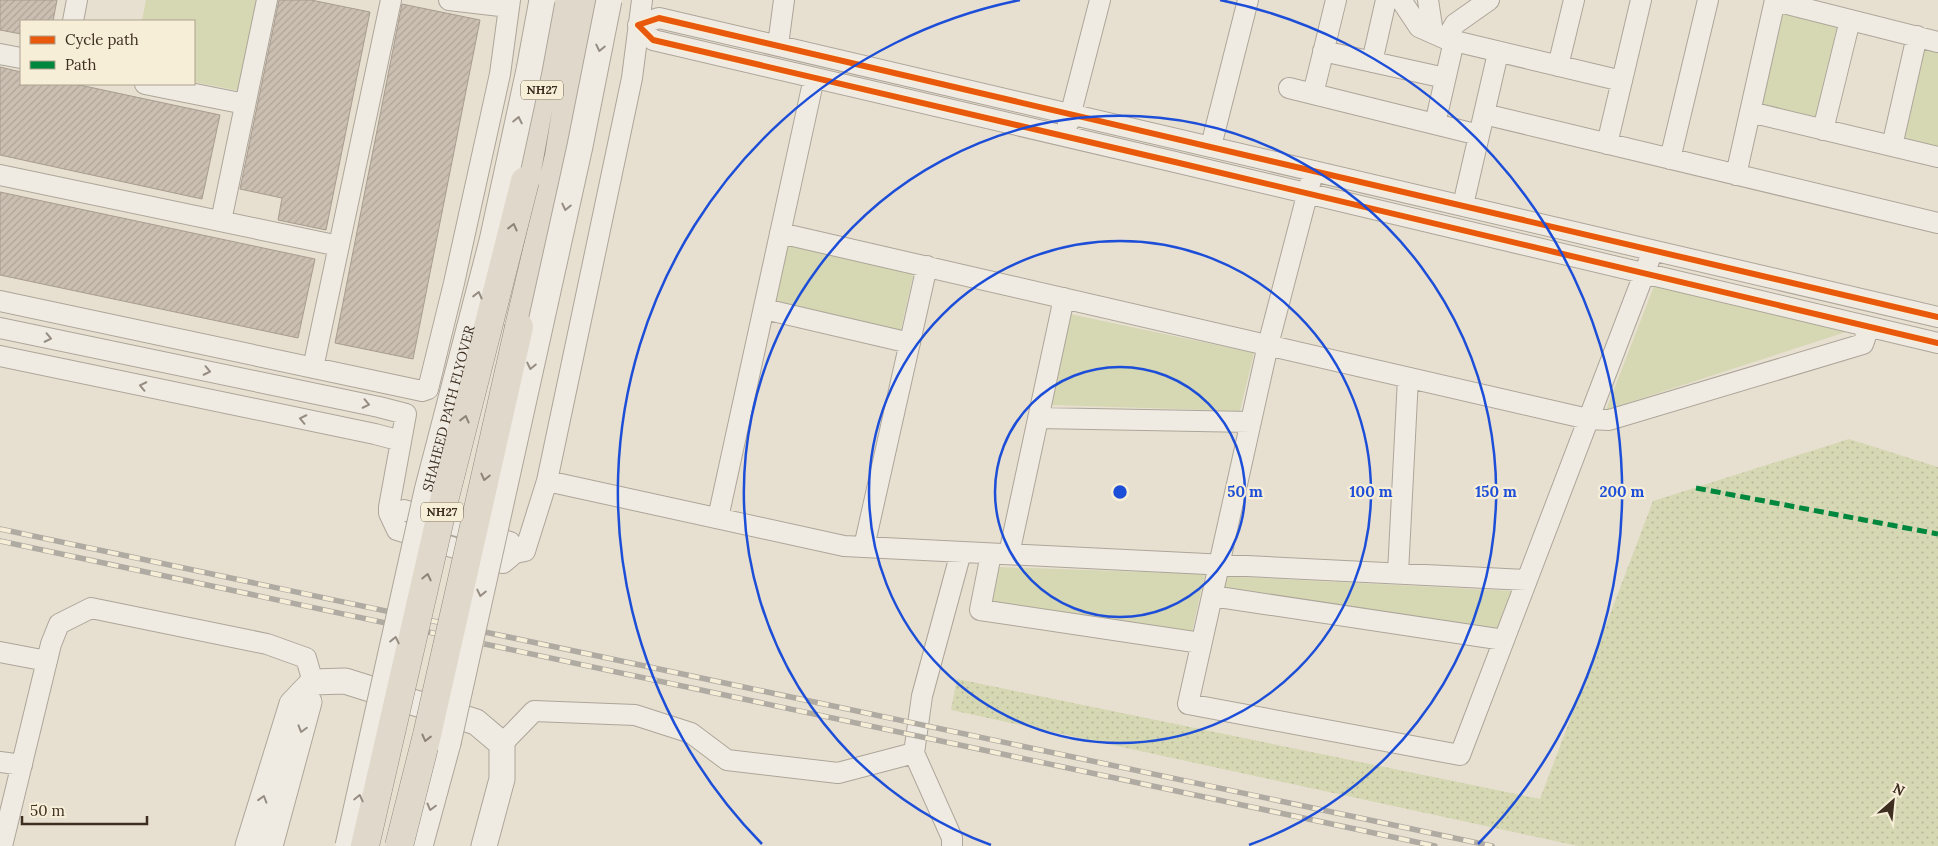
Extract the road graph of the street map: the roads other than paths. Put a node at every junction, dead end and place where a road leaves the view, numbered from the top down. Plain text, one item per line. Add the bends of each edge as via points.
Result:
1 (77, 0) edge
2 (267, 0) edge
3 (391, 0) edge
4 (449, 0) edge
5 (542, 0) edge
6 (558, 0) edge
7 (584, 0) edge
8 (608, 0) edge
9 (642, 0) edge
10 (784, 0) edge
11 (1100, 0) edge
12 (1248, 0) edge
13 (1336, 0) edge
14 (1386, 0) edge
15 (1401, 0) edge
16 (1428, 0) edge
17 (1488, 0) edge
18 (1572, 0) edge
19 (1641, 0) edge
20 (1708, 0) edge
21 (1775, 0) edge
22 (510, 4) edge
23 (73, 20) edge
24 (1850, 20) junction
25 (638, 25) junction
26 (1917, 36) junction
27 (1444, 38) junction
28 (1938, 42) edge
29 (778, 45) junction
30 (1323, 51) junction
31 (1498, 53) junction
32 (0, 54) edge
33 (20, 58) edge
34 (1372, 62) junction
35 (1558, 66) junction
36 (814, 78) junction
37 (1445, 78) junction
38 (1622, 81) junction
39 (150, 85) edge
40 (1289, 88) dead end
41 (1313, 94) junction
42 (245, 104) junction
43 (1750, 112) junction
44 (1071, 113) junction
45 (1484, 114) junction
46 (1435, 124) junction
47 (1823, 130) junction
48 (1479, 134) junction
49 (1065, 136) junction
50 (1607, 144) junction
51 (1211, 146) junction
52 (1892, 146) junction
53 (511, 154) junction
54 (1938, 157) edge
55 (1670, 159) junction
56 (1313, 170) junction
57 (1736, 175) junction
58 (0, 176) edge
59 (525, 180) junction
60 (1307, 193) junction
61 (1463, 205) junction
62 (221, 221) junction
63 (1938, 223) edge
64 (780, 233) junction
65 (339, 246) junction
66 (1653, 250) junction
67 (555, 259) junction
68 (928, 266) junction
69 (1644, 273) junction
70 (1064, 298) junction
71 (0, 301) edge
72 (764, 309) junction
73 (1938, 317) edge
74 (520, 327) junction
75 (1869, 327) junction
76 (0, 328) edge
77 (910, 343) junction
78 (1938, 344) edge
79 (1268, 345) junction
80 (0, 356) edge
81 (313, 368) junction
82 (1408, 378) junction
83 (1038, 418) junction
84 (1588, 420) junction
85 (1251, 422) junction
86 (401, 441) junction
87 (547, 481) junction
88 (718, 518) junction
89 (864, 547) junction
90 (962, 552) junction
91 (1000, 554) junction
92 (1219, 565) junction
93 (1398, 574) junction
94 (1527, 580) junction
95 (1212, 596) junction
96 (1504, 640) junction
97 (1201, 643) junction
98 (0, 652) edge
99 (47, 661) junction
100 (313, 682) junction
101 (502, 744) junction
102 (914, 754) junction
103 (0, 762) edge
104 (22, 765) junction
105 (2, 846) edge
106 (248, 846) edge
107 (270, 846) edge
108 (348, 846) edge
109 (365, 846) edge
110 (398, 846) edge
111 (420, 846) edge
112 (484, 846) edge
113 (952, 846) edge

1 - 23 street
2 - 42 street
3 - 65 street
4 - 22 street
53 -> 5 street, SHAHEED PATH FLYOVER, bridge
6 - 59 highway, SHAHEED PATH FLYOVER / NH27
7 - 74 highway, NH27 via 559,156
8 -> 67 street, bridge
9 - 25 street
10 - 29 street
11 - 44 street
12 - 51 street
13 - 30 street
14 - 34 street
15 - 27 street via 1419,27
16 - 27 street
17 - 27 street via 1455,24
18 - 35 street
19 - 38 street
20 - 55 street
21 - 24 street
21 - 43 street
22 - 81 street via 500,74 430,386 422,391
24 - 26 street
24 - 47 street
25 - 29 street via 659,18
25 - 36 street via 653,40
25 - 87 street via 632,78
26 - 28 street
26 - 52 street
27 - 31 street
27 - 37 street
29 - 44 street
30 - 34 street
30 - 41 street
31 - 35 street
31 - 45 street
32 - 33 street
34 - 37 street
35 - 38 street
36 - 49 street
36 - 64 street
37 - 46 street
38 - 50 street
39 - 42 street
40 - 41 street
41 - 46 street
42 - 62 street
43 - 47 street
43 - 57 street
44 - 49 street
44 - 51 street
45 - 48 street
45 - 50 street
46 - 48 street
47 - 52 street
48 - 61 street
49 - 60 street
50 - 55 street
51 - 56 street
52 - 54 street
53 - 59 highway
108 -> 53 street, SHAHEED PATH FLYOVER, bridge via 427,491 492,241
55 - 57 street
56 - 60 street
56 - 61 street
57 - 63 street
58 - 62 street
109 -> 59 highway, SHAHEED PATH FLYOVER / NH27, bridge via 445,498
60 - 69 street
60 - 79 street
61 - 66 street
62 - 65 street
64 - 68 street
64 - 72 street
65 - 81 street
66 - 69 street
66 - 73 street
67 - 74 highway, bridge
67 -> 111 street, bridge via 448,743
68 - 70 street
68 - 77 street
69 - 75 street
69 - 84 street
70 - 79 street
70 - 83 street
71 - 81 street
72 - 77 street
72 - 88 street
74 -> 110 highway, NH27, bridge
75 - 78 street
75 - 84 street via 1863,344 1609,420
76 -> 86 street via 406,414
77 - 89 street
79 - 82 street
79 - 85 street
86 -> 80 street
82 - 84 street
82 - 93 street
83 - 85 street
83 - 91 street
84 - 94 street
85 - 92 street
86 - 87 street via 389,507 397,530 503,563 515,553 525,551
87 - 88 street
88 - 89 street via 844,546
89 - 90 street
90 - 91 street
90 - 102 street via 922,696
91 - 92 street
91 - 97 street via 980,610
92 - 93 street
92 - 95 street
93 - 94 street
94 - 96 street
95 - 96 street
95 - 97 street
96 - 97 street via 1460,755 1188,704
98 - 99 street
99 - 100 street via 59,624 91,608 267,644 306,658
99 - 104 street
100 - 101 street via 345,681 476,722
106 -> 100 street via 292,704
100 -> 107 street
101 - 102 street via 534,710 635,715 691,733 727,760 838,773
101 - 112 street via 502,779
102 - 113 street via 952,838
103 - 104 street
104 - 105 street

